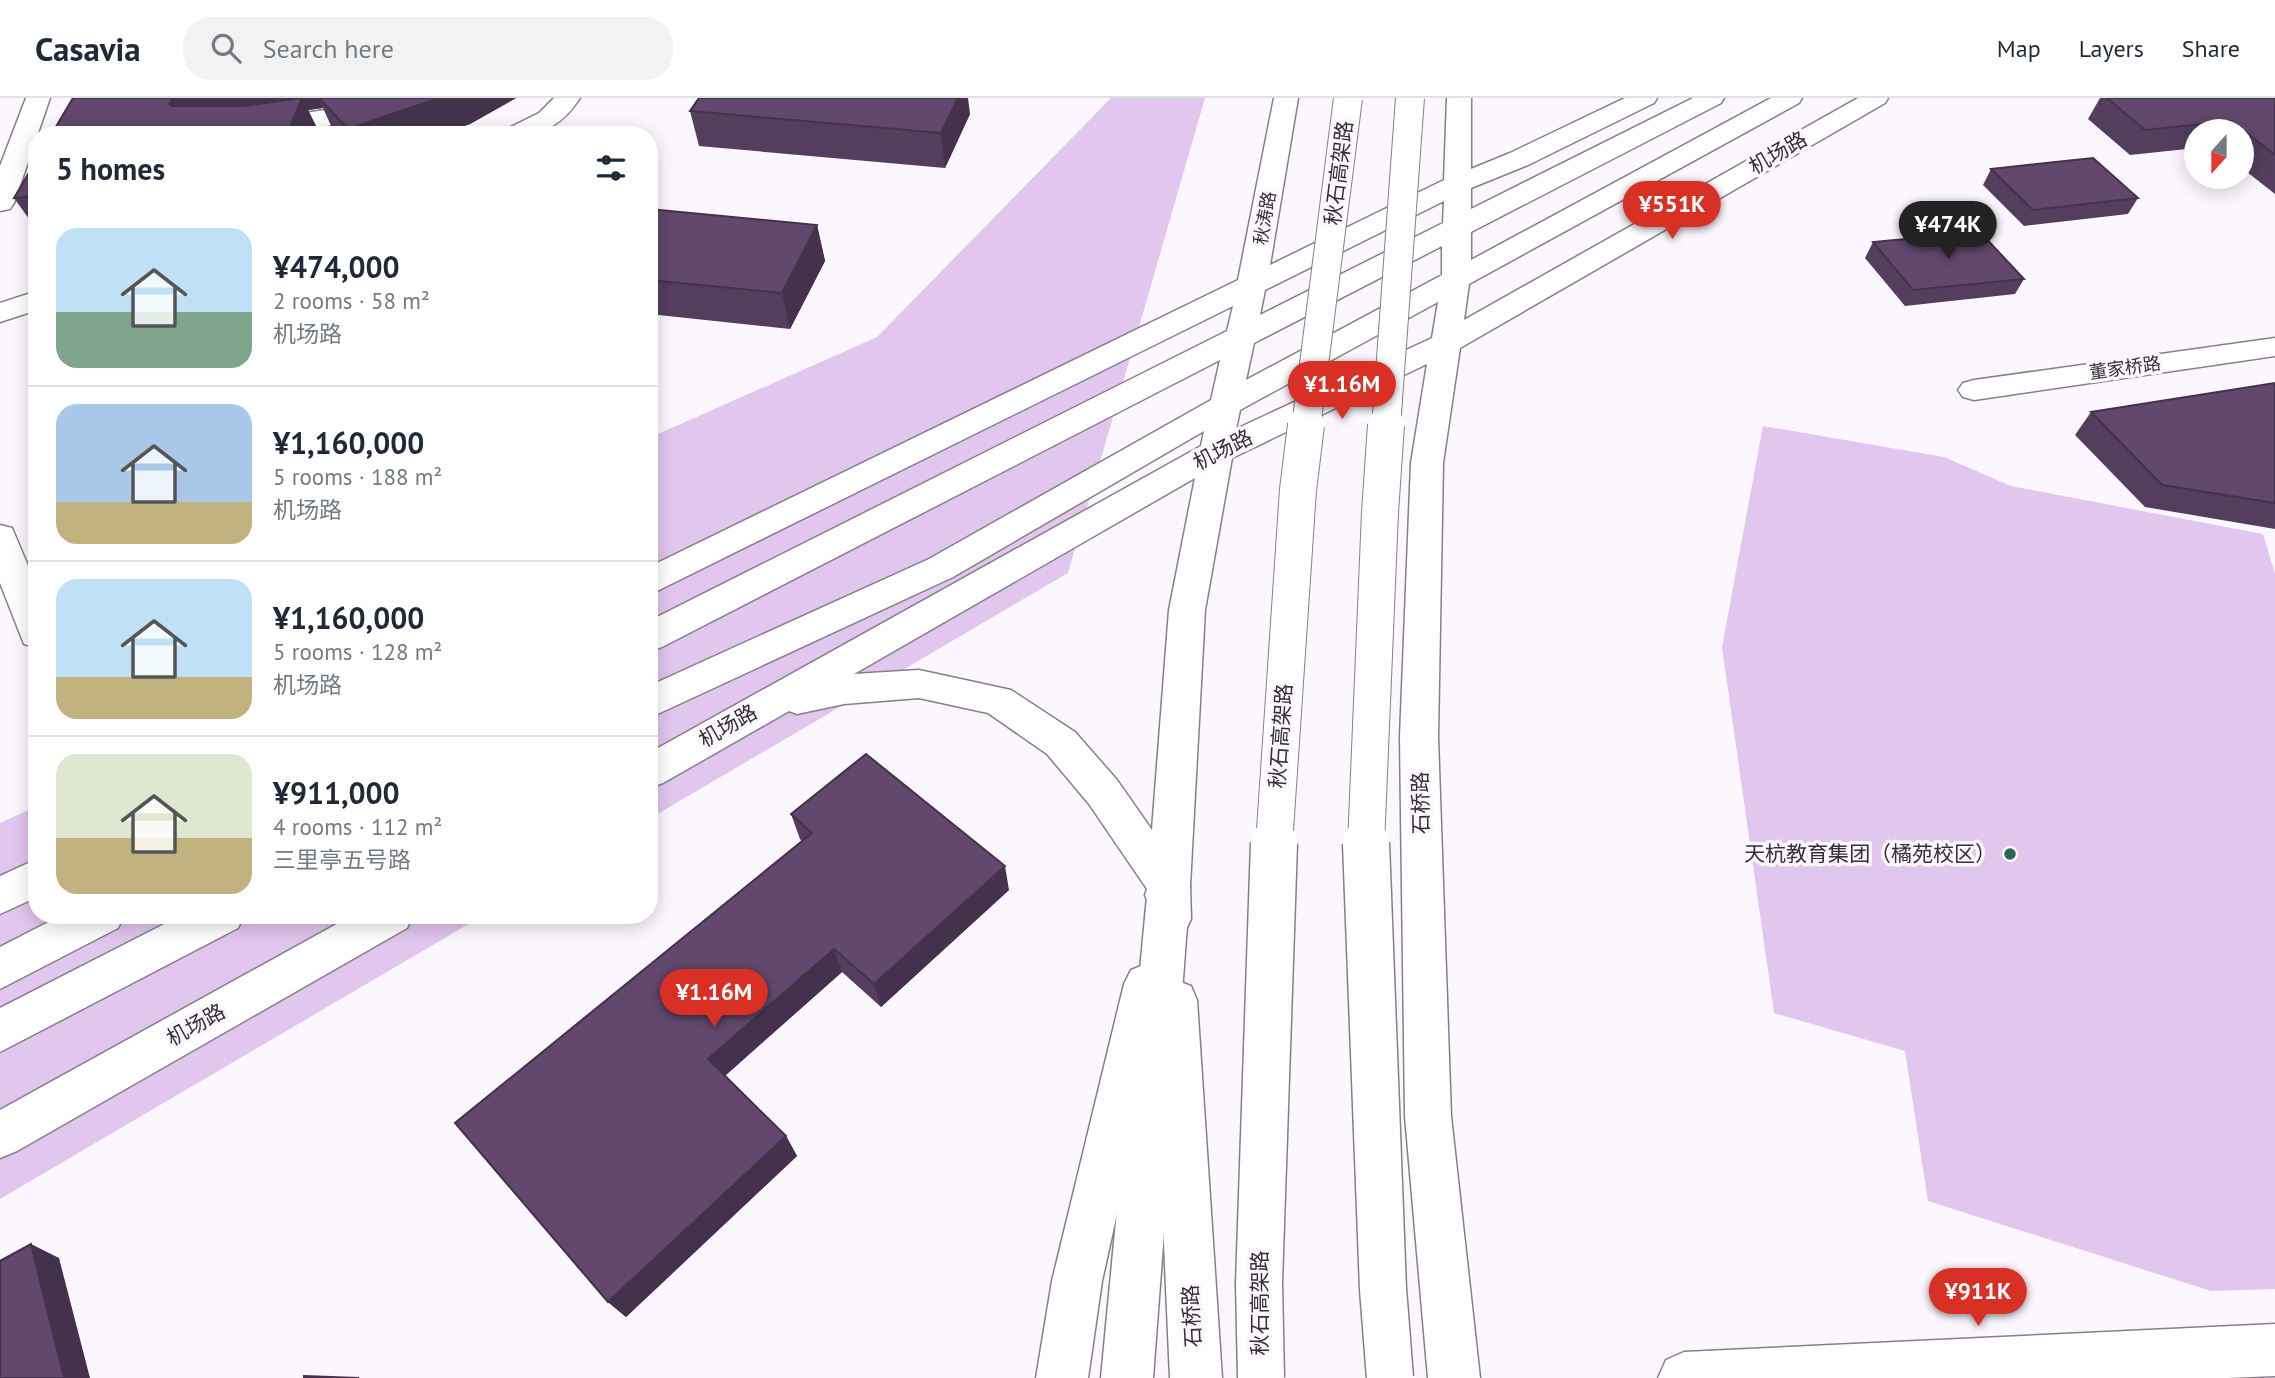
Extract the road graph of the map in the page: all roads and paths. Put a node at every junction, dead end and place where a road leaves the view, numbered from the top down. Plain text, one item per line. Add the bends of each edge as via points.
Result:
1 (38, 98) edge
2 (300, 98) edge
3 (411, 98) edge
4 (568, 98) edge
5 (1286, 98) edge
6 (1348, 98) edge
7 (1410, 98) edge
8 (1459, 98) edge
9 (1644, 98) edge
10 (1712, 98) edge
11 (1790, 98) edge
12 (1876, 98) edge
13 (331, 126) edge
14 (532, 126) edge
15 (1457, 184) junction
16 (0, 203) edge
17 (1455, 229) junction
18 (1457, 278) junction
19 (1252, 285) junction
20 (28, 303) edge
21 (0, 313) edge
22 (1241, 337) junction
23 (1446, 343) junction
24 (2275, 346) edge
25 (1974, 390) dead end
26 (1225, 405) junction
27 (1216, 452) junction
28 (0, 537) edge
29 (658, 578) edge
30 (28, 610) edge
31 (658, 632) edge
32 (658, 699) edge
33 (761, 707) junction
34 (658, 767) edge
35 (28, 881) edge
36 (1169, 886) junction
37 (0, 895) edge
38 (86, 924) edge
39 (206, 924) edge
40 (371, 924) edge
41 (0, 969) edge
42 (0, 1031) edge
43 (0, 1135) edge
44 (2275, 1350) edge
45 (1062, 1378) edge
46 (1127, 1378) edge
47 (1196, 1378) edge
48 (1261, 1378) edge
49 (1390, 1378) edge
50 (1454, 1378) edge
51 (1684, 1378) edge

1 - 16 main road
2 - 13 main road via 299,104
3 - 13 main road
4 - 14 main road via 548,118
5 - 19 main road, 秋涛路
6 - 48 main road, 秋石高架路, bridge via 1298,490 1275,837 1259,1283
7 - 49 main road, bridge via 1380,512 1366,846
8 - 15 main road
9 - 15 main road
10 - 17 main road
11 - 18 main road, 机场路
12 - 23 main road, 机场路
15 - 17 main road
15 - 19 main road
17 - 18 main road, 石桥路
17 - 22 main road
18 - 23 main road, 石桥路
18 - 26 main road, 机场路
19 - 22 main road, 秋涛路
19 - 29 main road
20 - 21 main road
22 - 26 main road, 石桥路
22 - 31 main road
23 - 27 main road, 机场路
23 - 50 main road, 石桥路 via 1427,463 1419,737 1429,1116
24 - 25 main road, 董家桥路
26 - 27 main road, 石桥路
26 - 32 main road, 机场路 via 941,568
27 - 33 main road, 机场路
27 - 36 main road, 石桥路 via 1187,610
28 - 30 main road
33 - 34 main road, 机场路
33 - 36 main road via 844,689 919,684 999,700 1061,743 1103,792
35 - 37 main road
36 - 45 main road via 1077,1281
36 - 46 main road
36 - 47 main road, 石桥路
38 - 41 main road
39 - 42 main road
40 - 43 main road, 机场路
44 - 51 main road

